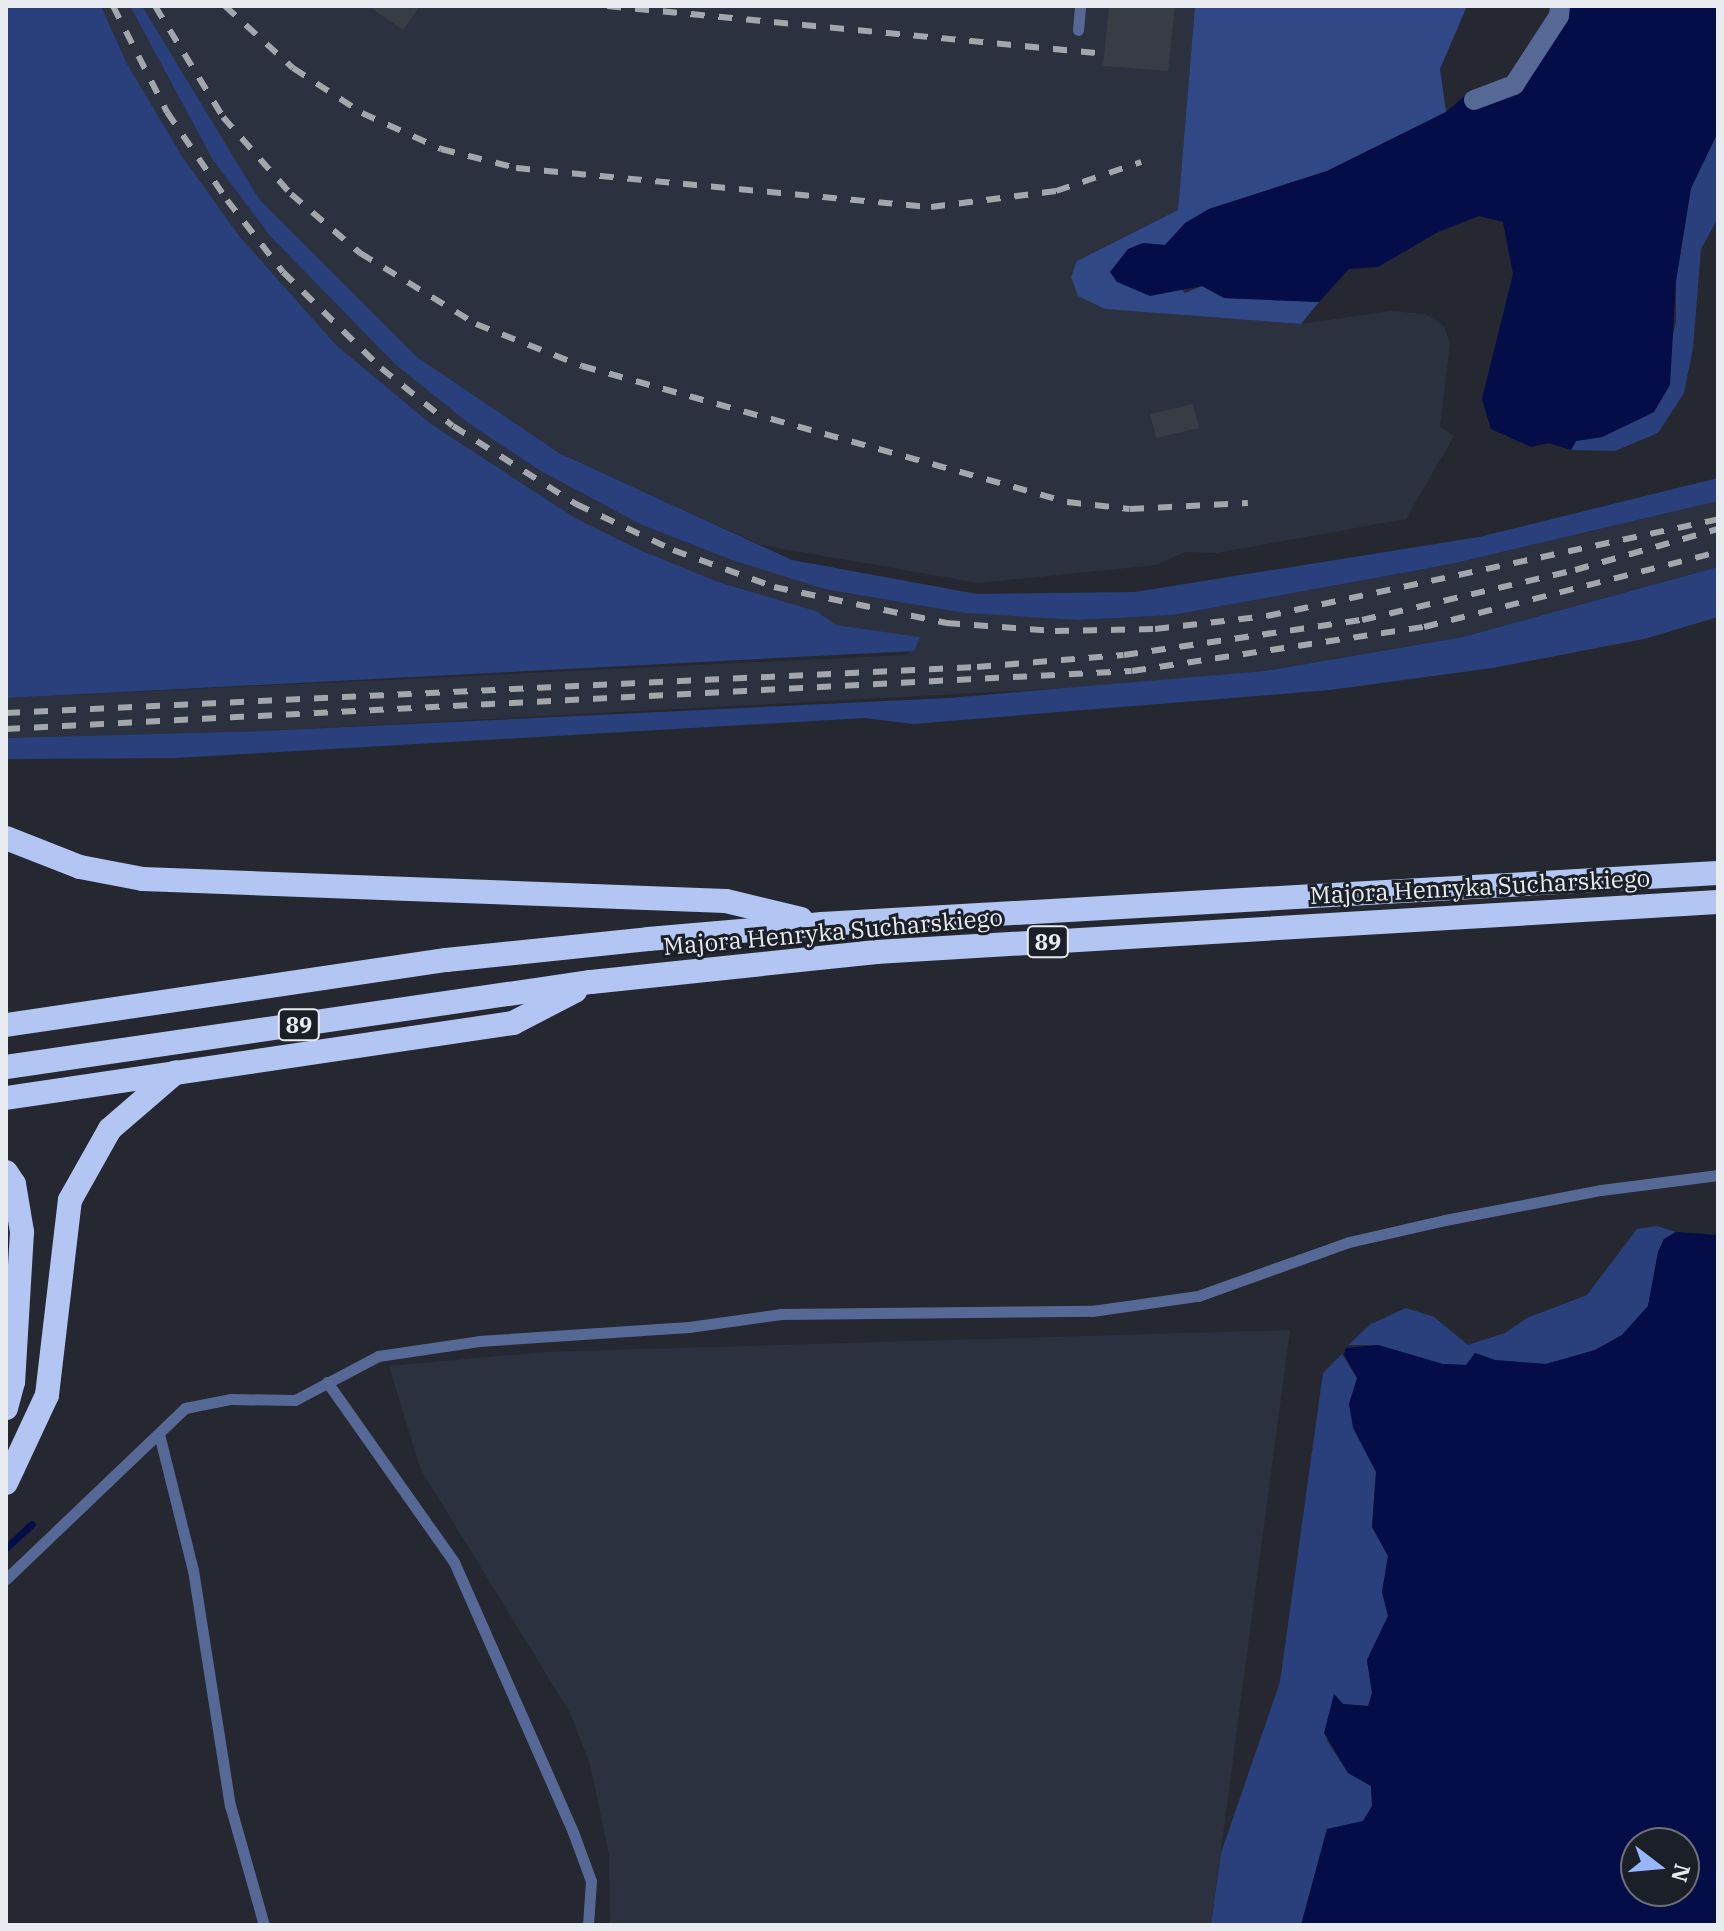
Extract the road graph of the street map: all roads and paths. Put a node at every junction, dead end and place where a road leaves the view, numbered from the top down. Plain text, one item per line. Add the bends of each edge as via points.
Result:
1 (1080, 6) edge
2 (1560, 6) edge
3 (1078, 30) dead end
4 (1474, 100) dead end
5 (6, 838) edge
6 (1718, 873) edge
7 (1718, 902) edge
8 (822, 924) junction
9 (591, 982) junction
10 (6, 1025) edge
11 (6, 1067) edge
12 (176, 1072) junction
13 (6, 1098) edge
14 (6, 1172) edge
15 (1718, 1175) edge
16 (327, 1382) junction
17 (6, 1408) edge
18 (159, 1434) junction
19 (6, 1483) edge
20 (6, 1579) edge
21 (264, 1925) edge
22 (588, 1925) edge

1 - 3 lane
2 - 4 street via 1559,16 1514,85
5 - 8 highway via 80,867 197,883 726,901
6 - 8 highway, Majora Henryka Sucharskiego / 89
7 - 9 highway, Majora Henryka Sucharskiego / 89 via 876,952
8 - 10 highway, Majora Henryka Sucharskiego / 89 via 446,960
9 - 11 highway, Majora Henryka Sucharskiego / 89
9 - 12 highway via 513,1023
12 - 13 highway
12 - 19 highway via 110,1129 70,1200 47,1395
14 - 17 highway via 14,1184 22,1232 13,1382
15 - 16 lane via 1601,1190 1349,1242 1198,1296 1092,1311 781,1314 689,1327 479,1341 378,1356
16 - 18 lane via 295,1400 201,1402 169,1418
16 - 22 lane via 454,1562 573,1832 591,1881
18 - 20 lane
18 - 21 lane via 193,1570 230,1805

